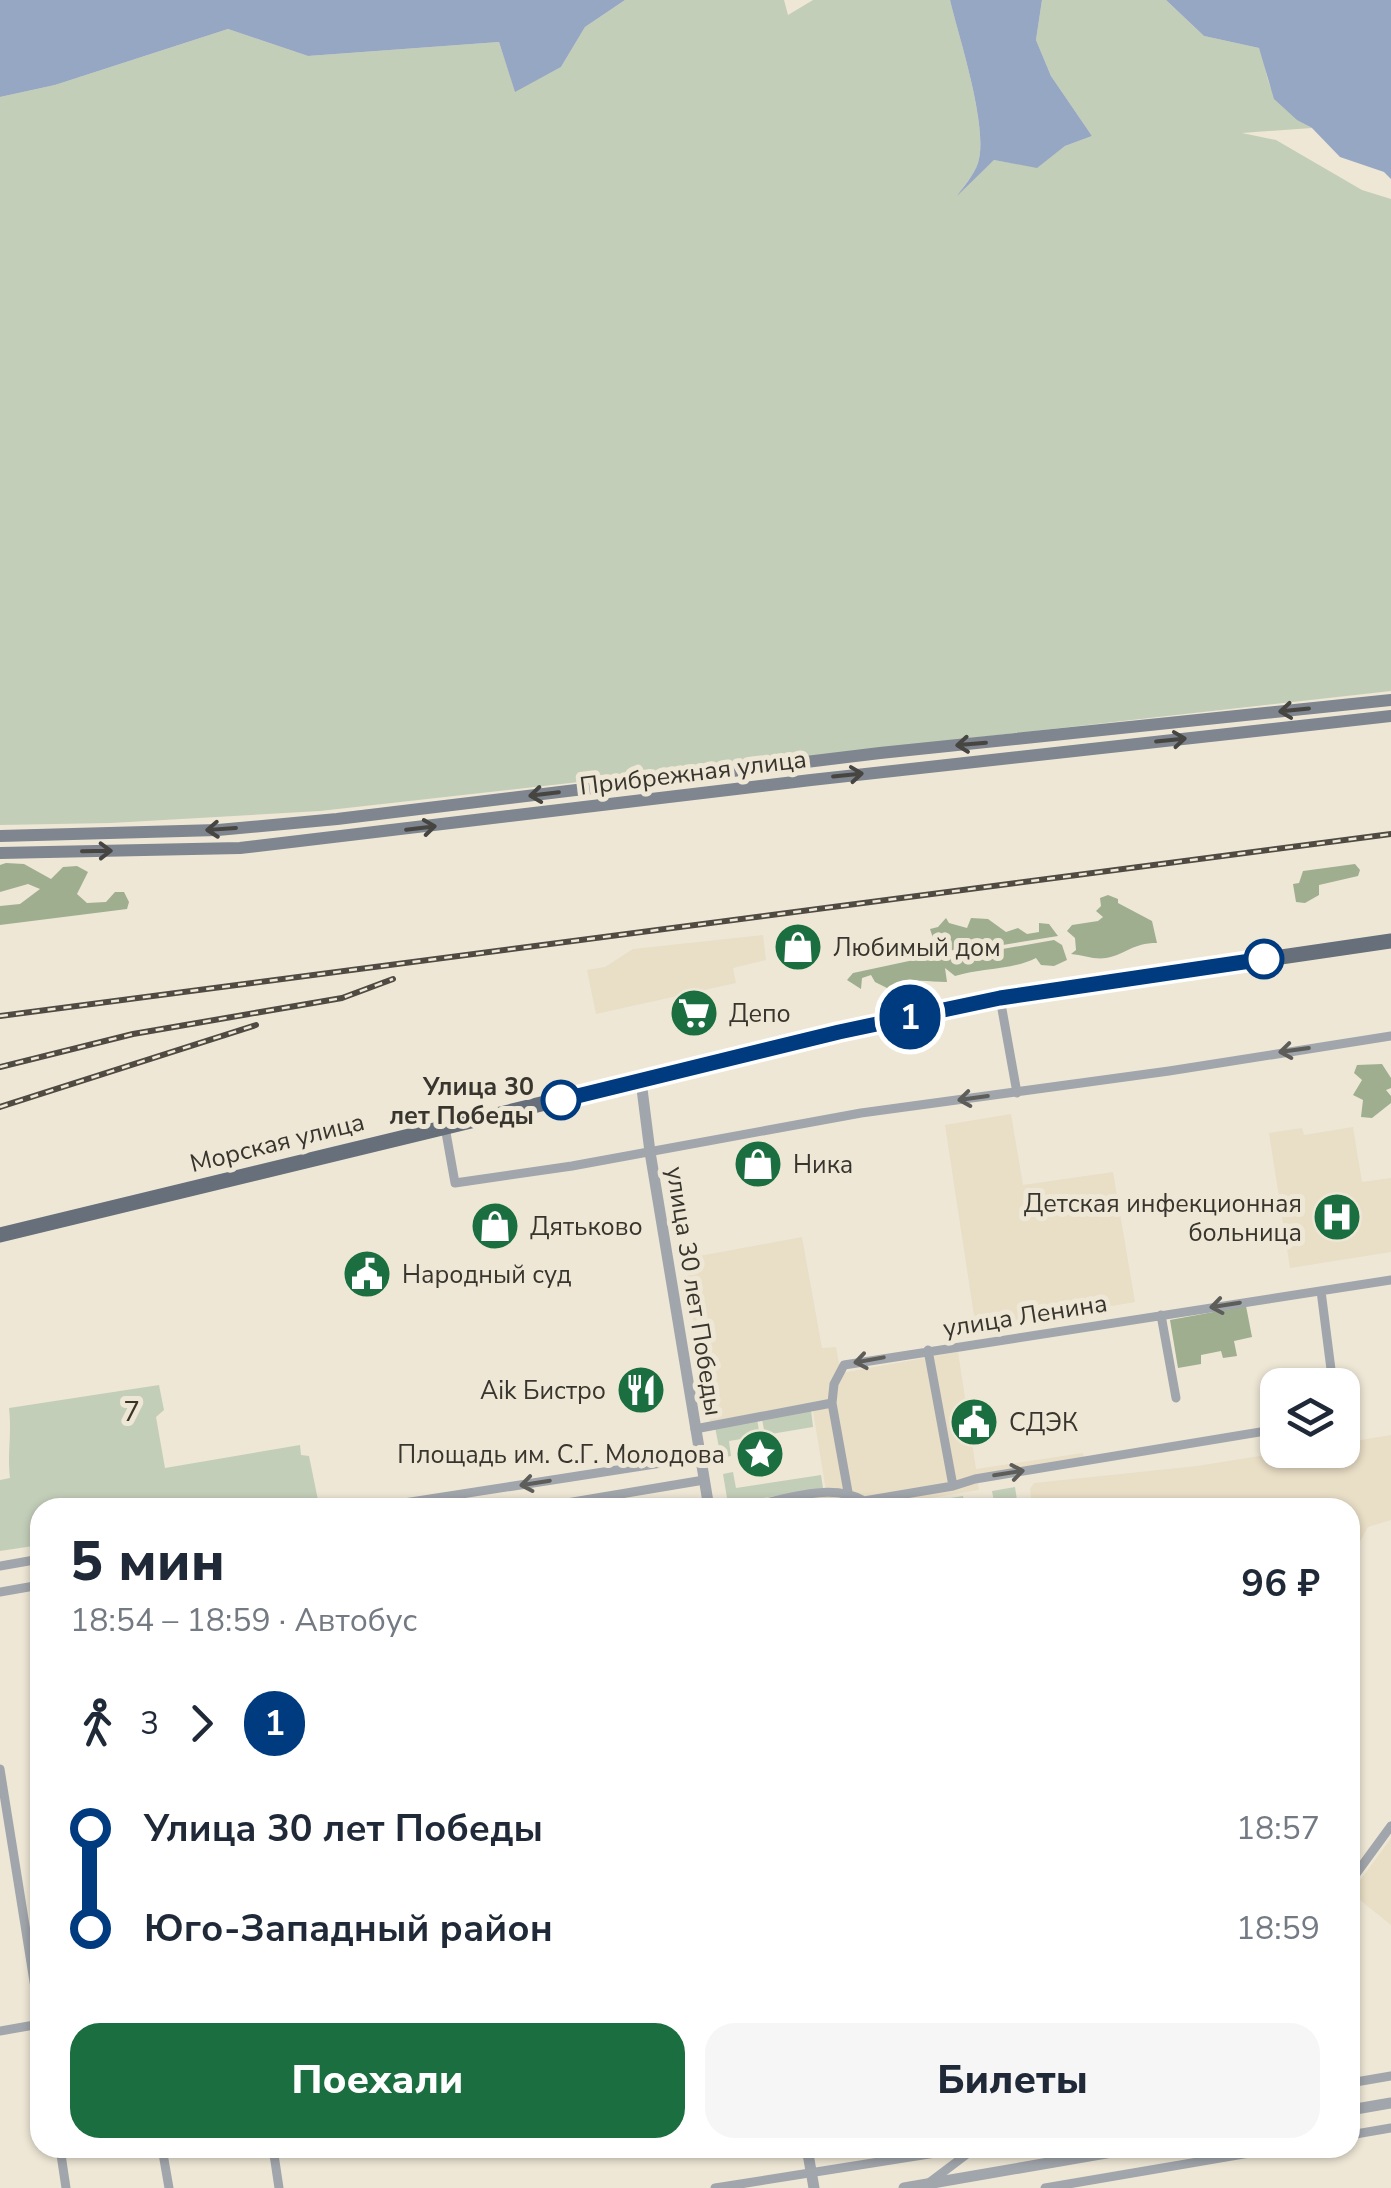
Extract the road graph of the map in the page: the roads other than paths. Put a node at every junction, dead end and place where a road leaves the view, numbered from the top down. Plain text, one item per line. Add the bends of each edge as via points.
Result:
1 (1391, 700) edge
2 (1391, 716) edge
3 (0, 836) edge
4 (0, 853) edge
5 (1391, 941) edge
6 (1000, 998) junction
7 (1391, 1036) edge
8 (641, 1082) junction
9 (1017, 1092) junction
10 (444, 1127) junction
11 (650, 1152) junction
12 (0, 1235) edge
13 (1391, 1280) edge
14 (1321, 1291) junction
15 (1160, 1315) junction
16 (928, 1350) junction
17 (1331, 1368) edge
18 (1176, 1398) dead end
19 (832, 1403) junction
20 (695, 1429) junction
21 (1260, 1432) edge
22 (700, 1457) junction
23 (704, 1480) junction
24 (953, 1486) junction
25 (848, 1492) junction
26 (436, 1498) edge
27 (597, 1498) edge
28 (707, 1498) edge
29 (796, 1498) edge
30 (859, 1498) edge
31 (882, 1498) edge
32 (30, 1561) edge
33 (0, 1566) edge
34 (30, 1587) edge
35 (0, 1592) edge
36 (0, 1769) edge
37 (1391, 1826) edge
38 (1360, 1868) edge
39 (30, 1959) edge
40 (30, 2024) edge
41 (0, 2031) edge
42 (1391, 2076) edge
43 (1360, 2081) edge
44 (1391, 2103) edge
45 (1360, 2108) edge
46 (1391, 2128) edge
47 (1360, 2133) edge
48 (62, 2158) edge
49 (164, 2158) edge
50 (275, 2158) edge
51 (809, 2158) edge
52 (901, 2158) edge
53 (962, 2158) edge
54 (1078, 2158) edge
55 (1221, 2158) edge
56 (811, 2172) junction
57 (928, 2184) junction
58 (66, 2188) edge
59 (169, 2188) edge
60 (280, 2188) edge
61 (715, 2188) edge
62 (814, 2188) edge
63 (904, 2188) edge
64 (1046, 2188) edge

1 -> 3 main road, Прибрежная улица via 337,819
4 -> 2 main road, Прибрежная улица via 259,846
5 - 6 main road, Морская улица
6 - 8 main road, Морская улица
6 - 9 street
7 -> 9 street
8 - 10 main road, Морская улица
8 - 11 street, улица 30 лет Победы
9 -> 11 street
10 - 11 street via 455,1183
10 - 12 main road, Морская улица
11 - 20 street, улица 30 лет Победы
13 - 14 street, улица Ленина
14 -> 15 street, улица Ленина
14 - 17 street
15 - 16 street, улица Ленина
15 - 18 street
16 -> 19 street, улица Ленина via 844,1365
16 - 24 street
19 - 20 street
19 - 25 street
20 - 22 street, улица 30 лет Победы
24 -> 21 street
22 - 23 street, улица 30 лет Победы
22 -> 26 street
23 - 27 street
23 - 28 street, улица 30 лет Победы
24 - 31 street
25 - 29 street
25 - 30 street
32 - 33 street
34 - 35 street
36 - 39 street
37 - 38 street
40 - 41 street
42 - 43 street
44 - 45 street
46 - 47 street
48 - 58 street
49 - 59 street
50 - 60 street
51 - 56 street
52 - 56 street
53 - 57 street
54 - 57 street
55 - 64 street
56 - 61 street
56 - 62 street
57 - 63 street

